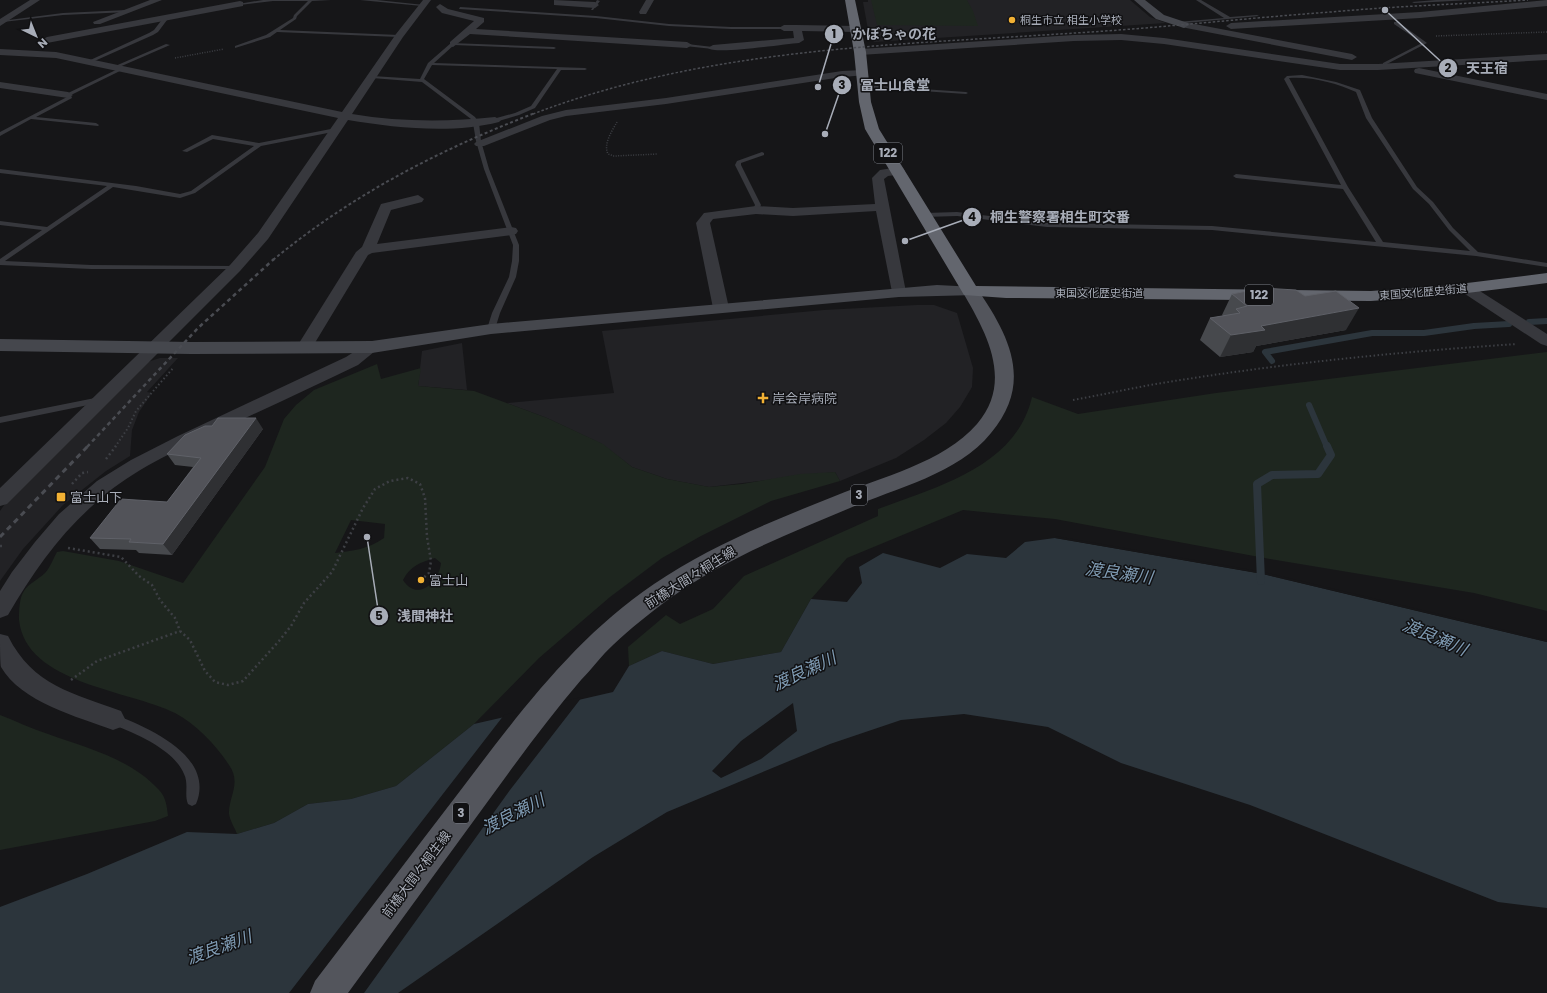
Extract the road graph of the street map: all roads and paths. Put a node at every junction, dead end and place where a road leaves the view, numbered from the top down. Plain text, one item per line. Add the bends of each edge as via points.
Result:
1 (36, 0) edge
2 (158, 0) edge
3 (310, 0) edge
4 (329, 0) edge
5 (362, 0) edge
6 (558, 0) edge
7 (650, 0) edge
8 (850, 0) edge
9 (1139, 0) edge
10 (1198, 0) edge
11 (1469, 0) edge
12 (1414, 2) dead end
13 (1547, 3) edge
14 (240, 4) joint
15 (423, 4) edge
16 (595, 5) edge
17 (440, 7) junction
18 (460, 8) joint
19 (1487, 8) junction
20 (128, 11) junction
21 (643, 12) dead end
22 (1257, 16) dead end
23 (165, 18) junction
24 (1228, 18) junction
25 (2, 22) edge
26 (1396, 23) dead end
27 (1180, 24) junction
28 (784, 28) joint
29 (797, 28) junction
30 (855, 29) junction
31 (278, 31) junction
32 (469, 31) junction
33 (1214, 31) junction
34 (1547, 32) edge
35 (399, 36) junction
36 (1443, 36) dead end
37 (47, 40) junction
38 (453, 44) junction
39 (168, 45) dead end
40 (687, 45) joint
41 (237, 47) joint
42 (554, 48) dead end
43 (713, 48) joint
44 (0, 52) edge
45 (860, 52) junction
46 (11, 53) junction
47 (1547, 56) edge
48 (0, 57) edge
49 (88, 62) junction
50 (430, 64) junction
51 (1389, 65) junction
52 (119, 68) junction
53 (560, 68) junction
54 (585, 69) dead end
55 (139, 73) junction
56 (372, 77) junction
57 (863, 80) junction
58 (423, 81) junction
59 (0, 85) edge
60 (966, 93) dead end
61 (68, 95) junction
62 (1547, 97) edge
63 (622, 106) junction
64 (345, 117) junction
65 (32, 118) junction
66 (494, 120) joint
67 (476, 123) junction
68 (96, 125) dead end
69 (336, 130) junction
70 (0, 134) edge
71 (480, 144) junction
72 (259, 145) junction
73 (185, 151) dead end
74 (658, 154) dead end
75 (762, 154) dead end
76 (0, 171) edge
77 (899, 171) junction
78 (1236, 176) dead end
79 (112, 185) junction
80 (1345, 187) junction
81 (418, 199) dead end
82 (882, 207) junction
83 (756, 210) junction
84 (925, 215) junction
85 (0, 222) edge
86 (48, 229) junction
87 (510, 231) junction
88 (1380, 243) junction
89 (368, 249) junction
90 (1476, 254) junction
91 (0, 263) edge
92 (1547, 266) edge
93 (236, 268) junction
94 (1547, 278) edge
95 (1467, 288) junction
96 (970, 291) junction
97 (899, 292) junction
98 (721, 308) junction
99 (491, 329) junction
100 (1547, 341) edge
101 (1524, 344) dead end
102 (0, 345) edge
103 (155, 346) junction
104 (372, 347) junction
105 (304, 348) junction
106 (178, 362) dead end
107 (100, 400) junction
108 (1073, 400) dead end
109 (0, 420) edge
110 (105, 461) dead end
111 (0, 499) edge
112 (64, 548) dead end
113 (421, 580) dead end
114 (0, 609) edge
115 (180, 631) junction
116 (0, 643) edge
117 (83, 670) dead end
118 (113, 719) joint
119 (192, 800) dead end
120 (327, 993) edge

1 - 25 street
2 - 20 street
3 - 4 lane
3 - 14 lane via 273,0
3 - 31 lane via 295,18
5 - 15 lane
6 - 16 street via 561,4
7 - 21 street
8 - 30 highway, 122
9 - 27 street via 1156,14
10 - 24 lane
11 - 12 lane
11 - 19 street
13 - 19 street
14 - 23 street
15 - 17 street
15 - 35 street
17 - 18 street
17 - 32 street via 445,11 481,20
18 - 28 lane via 596,17 669,25
19 - 33 street via 1223,27
20 - 25 lane via 69,14
20 - 37 street
22 - 24 lane
23 - 37 street
23 - 49 lane via 156,31
24 - 27 lane
26 - 51 lane via 1425,43
27 - 33 street
28 - 29 street
29 - 30 street
29 - 43 street via 799,40
30 - 45 highway, 122
31 - 35 lane
31 - 41 lane
32 - 38 street
32 - 40 street
33 - 51 street
34 - 36 path
35 - 56 street
37 - 46 street
38 - 42 lane
38 - 50 lane
39 - 52 lane
40 - 43 lane
41 - 55 path via 184,55
44 - 46 street
45 - 51 street via 1053,39 1140,38 1326,65
45 - 57 highway, 122
46 - 48 street
46 - 49 street via 43,53
47 - 51 street
49 - 52 street
50 - 53 lane
50 - 58 lane
51 - 62 street
52 - 55 street
52 - 61 lane
53 - 54 lane
53 - 66 lane via 533,107
55 - 64 street
56 - 58 lane
56 - 64 street
57 - 60 lane
57 - 63 street via 842,74 666,102
57 - 77 highway, 122 via 872,129
58 - 67 lane via 473,118
59 - 61 street
61 - 65 lane via 70,97
63 - 71 street via 556,115
63 - 74 path via 622,115 609,136 606,150 608,154
64 - 67 street via 410,125
64 - 69 street
65 - 68 lane
65 - 70 lane
66 - 67 street
67 - 71 lane via 475,129
69 - 72 lane
69 - 93 street via 263,236
71 - 87 lane
72 - 73 lane via 212,137
72 - 79 lane via 186,195 175,196
75 - 83 lane via 739,162 738,165 758,205
76 - 79 lane
77 - 82 street via 884,173 878,178
77 - 84 highway, 122
78 - 80 lane
79 - 86 lane
80 - 88 lane
80 - 90 lane via 1287,77 1296,76 1343,85 1358,91 1368,118 1415,188
81 - 89 street via 386,207
82 - 83 street via 792,212
82 - 97 street
83 - 98 street via 709,216 705,219
84 - 88 lane via 957,214 1047,224 1212,228
84 - 96 highway, 122
85 - 86 lane
86 - 91 lane
87 - 89 street
87 - 99 lane via 516,243 515,268
88 - 90 lane
89 - 105 street via 363,252
90 - 92 lane
91 - 93 lane via 78,267
93 - 103 street
94 - 95 highway, 東国文化歴史街道 / 122
95 - 96 highway, 東国文化歴史街道 / 122 via 1348,297
95 - 100 street
96 - 97 street
96 - 120 main road, 前橋大間々桐生線 / 3 via 982,309 1001,350 1006,369 1001,402 996,416 986,430 956,454 932,466 780,528 707,563 661,592 602,639 538,710
97 - 98 street
98 - 99 street
99 - 104 street
101 - 108 path via 1448,348 1313,362 1154,384
102 - 103 street
103 - 105 street
103 - 107 street
104 - 105 street
104 - 114 street via 352,361 161,452 109,482 81,504 50,538
106 - 110 path via 136,411 128,428
107 - 109 lane
107 - 111 street
112 - 115 path via 121,557 139,576 152,585 160,600 175,618
113 - 115 path via 429,573 431,561 425,498 420,484 408,478 390,481 375,489 362,508 332,572 304,604 279,641 243,681 228,685 215,682 205,671 190,640
115 - 117 path via 97,661
116 - 118 street via 9,662 30,684 53,696
118 - 119 lane via 139,729 182,758 193,782

